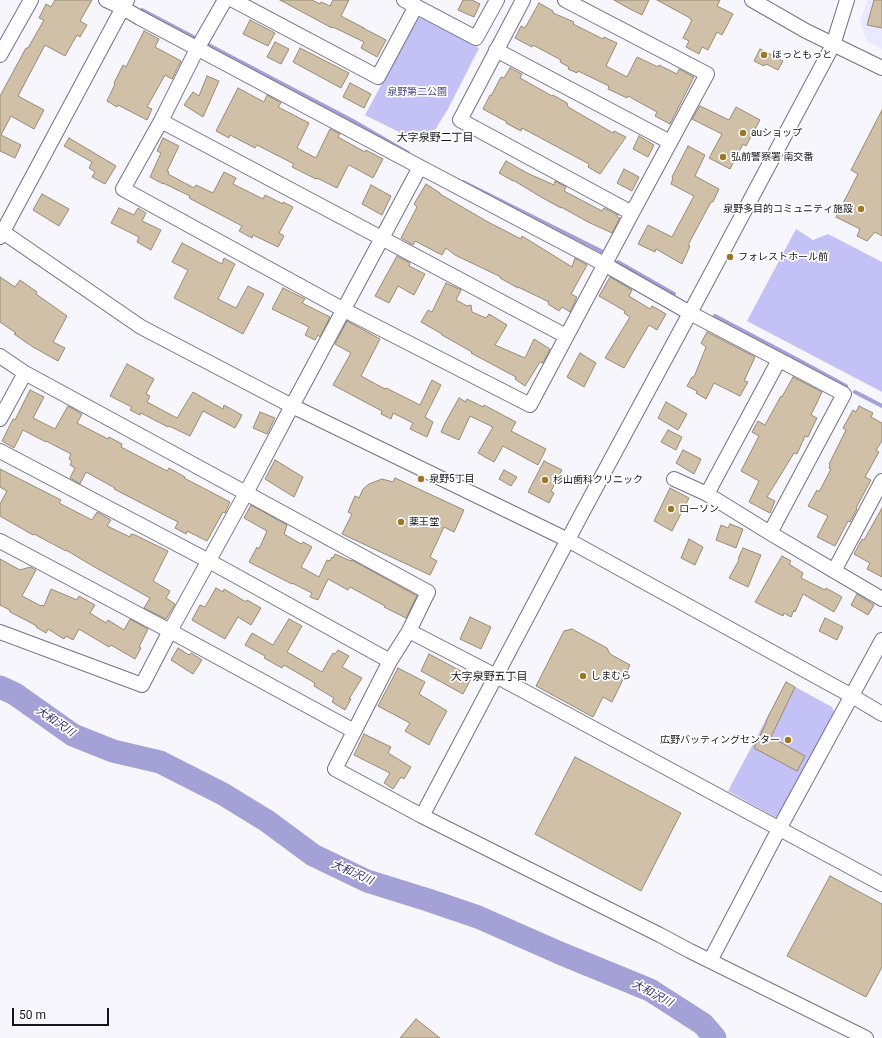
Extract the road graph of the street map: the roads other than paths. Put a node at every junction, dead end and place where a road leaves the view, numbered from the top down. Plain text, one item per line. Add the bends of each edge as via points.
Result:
1 (31, 0) edge
2 (106, 0) edge
3 (225, 0) edge
4 (233, 0) edge
5 (497, 0) edge
6 (523, 0) edge
7 (565, 0) edge
8 (752, 0) edge
9 (847, 0) edge
10 (410, 3) edge
11 (125, 4) edge
12 (832, 44) junction
13 (197, 49) junction
14 (496, 50) junction
15 (0, 55) edge
16 (882, 68) edge
17 (161, 121) junction
18 (670, 142) junction
19 (420, 167) junction
20 (632, 213) junction
21 (1, 233) edge
22 (381, 238) junction
23 (604, 264) junction
24 (344, 310) junction
25 (690, 313) junction
26 (566, 336) junction
27 (0, 356) edge
28 (779, 360) junction
29 (25, 373) junction
30 (292, 406) junction
31 (0, 419) edge
32 (0, 451) edge
33 (674, 479) dead end
34 (882, 481) edge
35 (246, 493) junction
36 (707, 494) junction
37 (770, 533) junction
38 (568, 540) junction
39 (0, 541) edge
40 (209, 561) junction
41 (834, 571) junction
42 (882, 598) edge
43 (170, 631) junction
44 (409, 631) junction
45 (0, 632) edge
46 (882, 640) edge
47 (390, 661) junction
48 (496, 676) junction
49 (852, 696) junction
50 (882, 714) edge
51 (354, 731) junction
52 (422, 816) junction
53 (780, 829) junction
54 (882, 884) edge
55 (710, 961) junction
56 (866, 1038) edge

1 - 15 street
2 - 11 street
3 - 13 street
4 - 10 street via 378,77
5 - 10 street via 476,38
6 - 14 street
7 - 18 street via 707,74
8 - 12 street
9 - 12 street
11 - 13 street via 140,18
11 - 21 street
12 - 16 street
12 - 25 street
13 - 17 street
13 - 19 street
14 - 18 street
14 - 20 street via 460,120
17 - 22 street
17 - 24 street via 123,189
18 - 20 street
19 - 22 street
19 - 23 street
20 - 23 street
21 - 30 street via 141,327
22 - 24 street
22 - 26 street
23 - 25 street
23 - 26 street
24 - 26 street via 530,406
24 - 30 street
25 - 28 street
25 - 38 street
27 - 29 street
28 - 36 street
28 - 37 street via 844,394
29 - 31 street
29 - 35 street
30 - 35 street
30 - 38 street
32 - 40 street
33 - 36 street
34 - 41 street
35 - 40 street
35 - 44 street via 428,592
36 - 37 street
37 - 41 street
38 - 48 street
38 - 49 street
39 - 43 street
40 - 43 street
40 - 47 street
41 - 42 street
43 - 45 street via 142,685
43 - 51 street
44 - 47 street
44 - 48 street
46 - 49 street
47 - 51 street
48 - 52 street
48 - 53 street
49 - 50 street
49 - 53 street
51 - 52 street via 335,769
52 - 55 street
53 - 54 street
53 - 55 street
55 - 56 street

